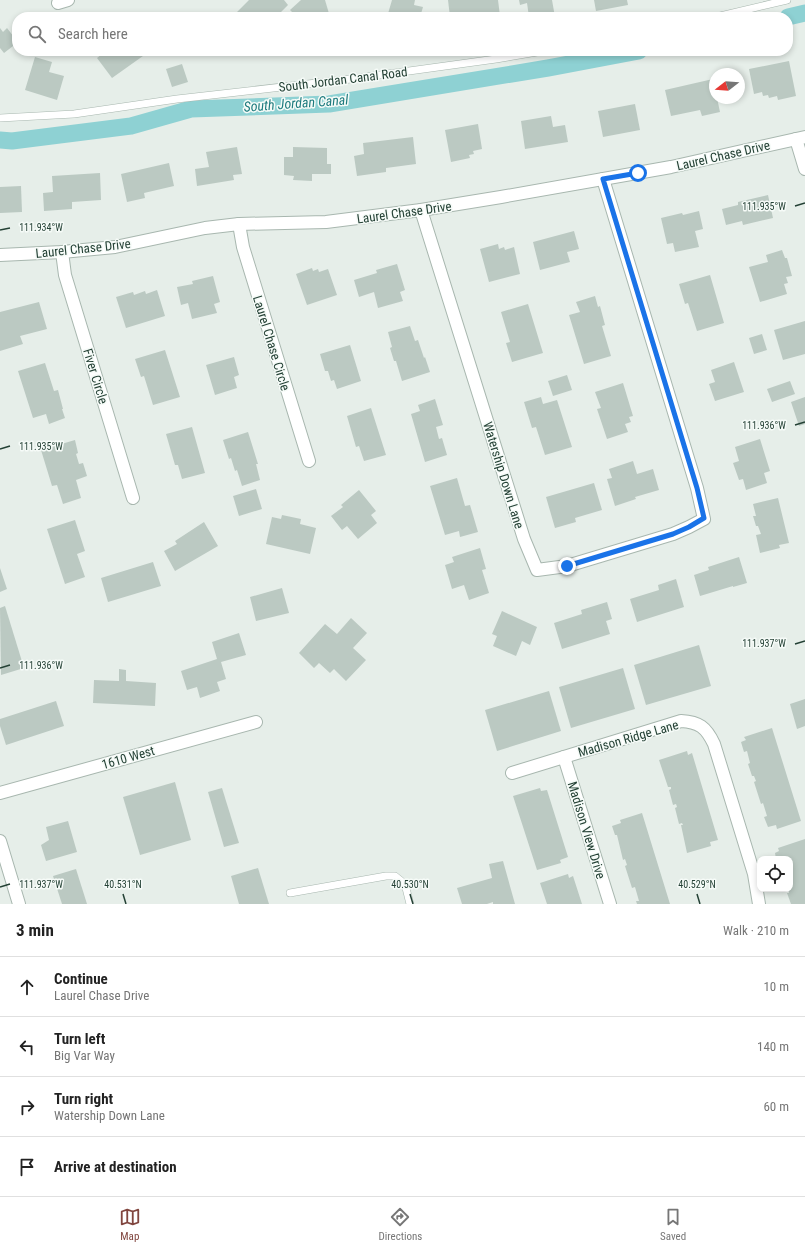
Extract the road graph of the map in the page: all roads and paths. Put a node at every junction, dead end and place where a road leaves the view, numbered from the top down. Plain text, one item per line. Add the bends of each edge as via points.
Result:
1 (787, 0) edge
2 (737, 12) edge
3 (514, 56) edge
4 (0, 118) edge
5 (800, 138) edge
6 (805, 169) edge
7 (603, 179) junction
8 (421, 210) junction
9 (239, 224) junction
10 (62, 252) junction
11 (0, 255) edge
12 (308, 461) dead end
13 (133, 498) dead end
14 (256, 722) dead end
15 (564, 757) junction
16 (512, 773) dead end
17 (0, 793) edge
18 (0, 841) edge
19 (290, 893) dead end
20 (19, 904) edge
21 (410, 904) edge
22 (610, 904) edge
23 (759, 904) edge

1 - 2 lane
3 - 4 lane, South Jordan Canal Road via 351,80 177,98 74,114
5 - 6 street
5 - 7 street, Laurel Chase Drive via 671,167
7 - 8 street, Laurel Chase Drive
7 - 8 street, Watership Down Lane via 704,518 673,534 567,566 536,570
8 - 9 street, Laurel Chase Drive via 326,222
9 - 10 street, Laurel Chase Drive via 182,232 115,247
9 - 12 street, Laurel Chase Circle via 243,247
10 - 11 street, Laurel Chase Drive
10 - 13 street, Fiver Circle via 65,275
14 - 17 street, 1610 West
15 - 16 street, Madison Ridge Lane
15 - 22 street, Madison View Drive
15 - 23 street, Madison Ridge Lane via 680,721 701,726 714,744 754,874
18 - 20 street
19 - 21 lane via 395,876 405,884

